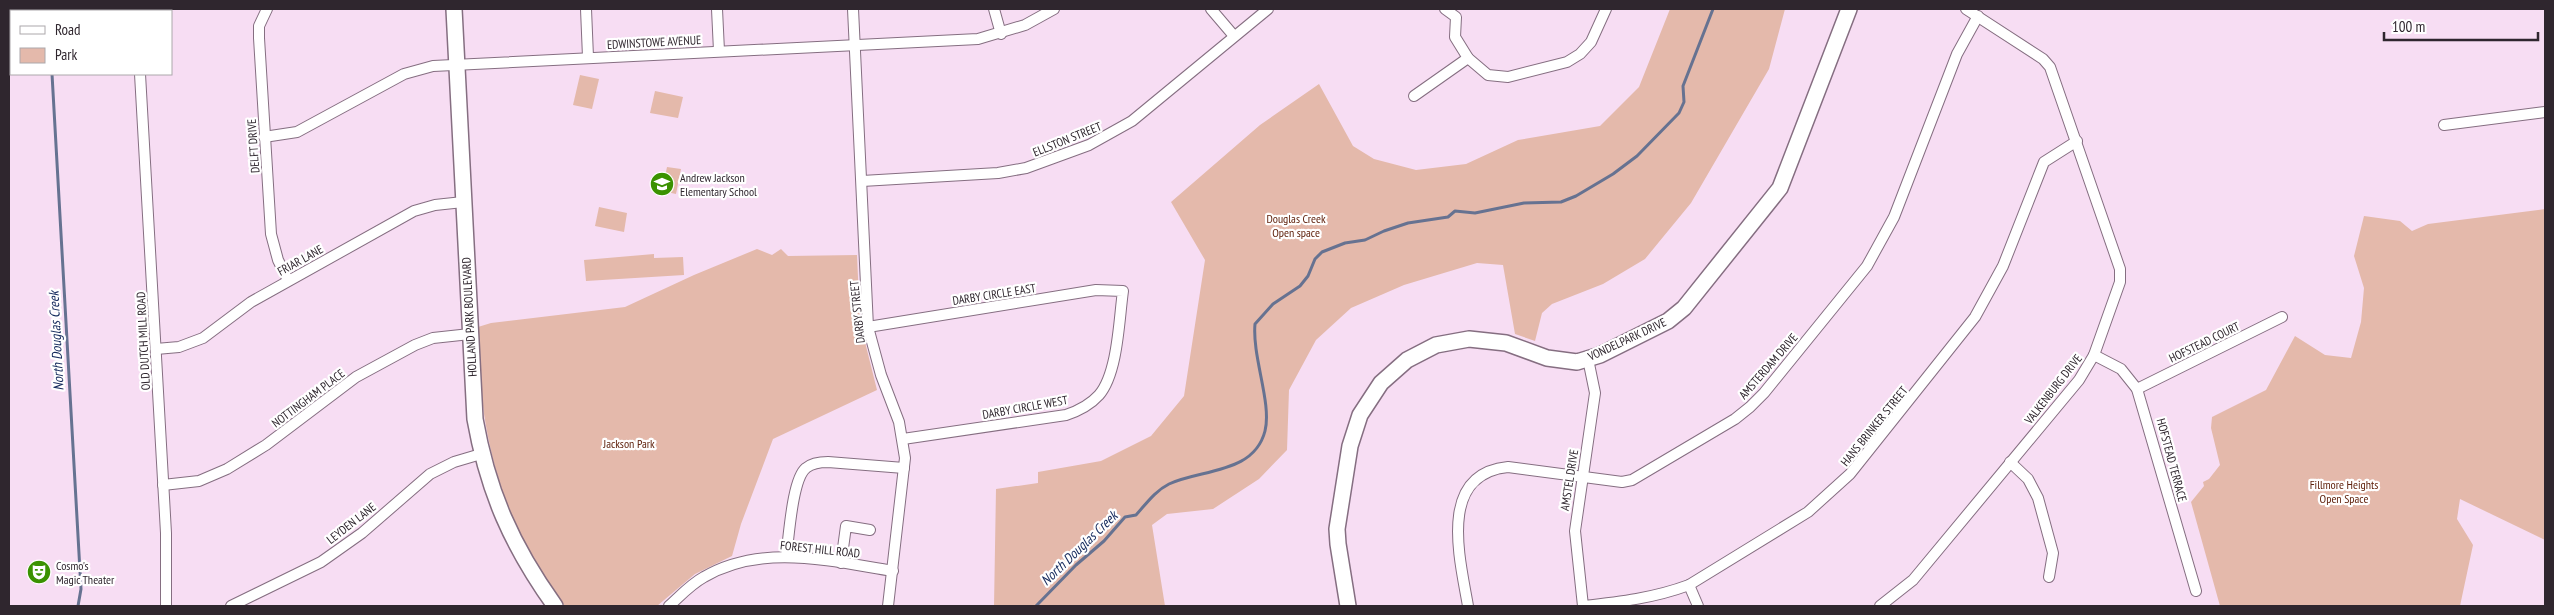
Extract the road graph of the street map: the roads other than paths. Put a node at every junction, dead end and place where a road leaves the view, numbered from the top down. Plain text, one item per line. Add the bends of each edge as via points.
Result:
1 (267, 9) edge
2 (454, 9) edge
3 (586, 9) edge
4 (717, 9) edge
5 (853, 9) edge
6 (994, 9) edge
7 (1054, 9) edge
8 (1211, 9) edge
9 (1268, 9) edge
10 (1445, 9) edge
11 (1606, 9) edge
12 (1849, 9) edge
13 (1966, 9) edge
14 (1459, 13) edge
15 (1978, 16) junction
16 (1001, 34) junction
17 (1234, 36) junction
18 (855, 45) junction
19 (719, 51) junction
20 (588, 58) junction
21 (1468, 58) junction
22 (456, 65) junction
23 (140, 75) edge
24 (1414, 96) dead end
25 (2545, 112) edge
26 (2444, 125) dead end
27 (264, 137) junction
28 (2077, 141) junction
29 (862, 181) junction
30 (462, 202) junction
31 (288, 280) junction
32 (1123, 291) joint
33 (2282, 317) dead end
34 (868, 327) junction
35 (470, 334) junction
36 (156, 349) junction
37 (2094, 356) junction
38 (1588, 359) junction
39 (2137, 389) junction
40 (903, 439) junction
41 (481, 454) junction
42 (2010, 462) junction
43 (904, 468) junction
44 (1582, 477) junction
45 (163, 485) junction
46 (870, 530) dead end
47 (786, 556) junction
48 (841, 563) junction
49 (893, 571) junction
50 (2049, 577) dead end
51 (1689, 585) junction
52 (2196, 592) dead end
53 (166, 606) edge
54 (231, 606) edge
55 (555, 606) edge
56 (669, 606) edge
57 (888, 606) edge
58 (1348, 606) edge
59 (1468, 606) edge
60 (1583, 606) edge
61 (1698, 606) edge
62 (1880, 606) edge

1 - 27 street, DELFT DRIVE via 259,26
2 - 22 street, HOLLAND PARK BOULEVARD
3 - 20 street
4 - 19 street
5 - 18 street, DARBY STREET
6 - 16 street
7 - 16 street, EDWINSTOWE AVENUE
8 - 17 street
9 - 17 street, ELLSTON STREET
10 - 14 street
11 - 21 street via 1590,42 1567,62 1497,78 1480,70
12 - 38 street, VONDELPARK DRIVE via 1780,188 1676,315
13 - 15 street, VALKENBURG DRIVE
14 - 21 street via 1455,37
15 - 28 street, VALKENBURG DRIVE via 2050,67
15 - 44 street, AMSTERDAM DRIVE via 1957,54 1877,252 1764,393 1735,419 1642,476 1622,482
16 - 18 street, EDWINSTOWE AVENUE via 978,39
17 - 29 street, ELLSTON STREET via 1132,121 1061,157 998,173
18 - 19 street, EDWINSTOWE AVENUE
18 - 29 street, DARBY STREET
19 - 20 street, EDWINSTOWE AVENUE
20 - 22 street, EDWINSTOWE AVENUE
21 - 24 street
22 - 27 street, EDWINSTOWE AVENUE via 418,69 404,74 297,132
22 - 30 street, HOLLAND PARK BOULEVARD
23 - 36 street, OLD DUTCH MILL ROAD
25 - 26 street
27 - 31 street, DELFT DRIVE via 271,234
28 - 37 street, VALKENBURG DRIVE via 2120,269 2117,292
28 - 51 street, HANS BRINKER STREET via 2044,162 2003,266 1975,317 1850,474 1808,512
29 - 34 street, DARBY STREET
30 - 31 street, FRIAR LANE via 414,211
30 - 35 street, HOLLAND PARK BOULEVARD
31 - 36 street, FRIAR LANE via 238,310 197,341
32 - 34 street, DARBY CIRCLE EAST via 1096,290
32 - 40 street, DARBY CIRCLE WEST via 1107,381 1099,395 1088,404 1066,415
33 - 39 street, HOFSTEAD COURT
34 - 40 street, DARBY STREET
35 - 41 street, HOLLAND PARK BOULEVARD via 475,419
35 - 45 street, NOTTINGHAM PLACE via 433,338 414,345 356,377 266,445 228,469 199,481
36 - 45 street, OLD DUTCH MILL ROAD
37 - 39 street, HOFSTEAD TERRACE via 2121,369
37 - 42 street, VALKENBURG DRIVE via 2079,380
38 - 44 street, AMSTEL DRIVE via 1595,393
38 - 58 street, VONDELPARK DRIVE via 1564,362 1506,343 1469,339 1419,352 1392,371 1360,415 1350,446 1338,529
39 - 52 street, HOFSTEAD TERRACE
40 - 43 street, DARBY STREET
41 - 54 street, LEYDEN LANE via 430,474 362,533 321,562
41 - 55 street, HOLLAND PARK BOULEVARD via 502,518 532,574
42 - 50 street via 2028,479 2038,498 2053,553
42 - 62 street, VALKENBURG DRIVE via 1912,580
43 - 47 street via 828,462 818,462 806,468 798,480
43 - 49 street, DARBY STREET
44 - 59 street, AMSTERDAM DRIVE via 1508,467 1496,468 1476,478 1462,503 1457,534
44 - 60 street, AMSTEL DRIVE via 1574,531
45 - 53 street, OLD DUTCH MILL ROAD
46 - 48 street via 846,526
47 - 48 street, FOREST HILL ROAD
47 - 56 street, FOREST HILL ROAD via 748,559 722,567
48 - 49 street, FOREST HILL ROAD
49 - 57 street, DARBY STREET
51 - 60 street, HANS BRINKER STREET via 1641,599
51 - 61 street

